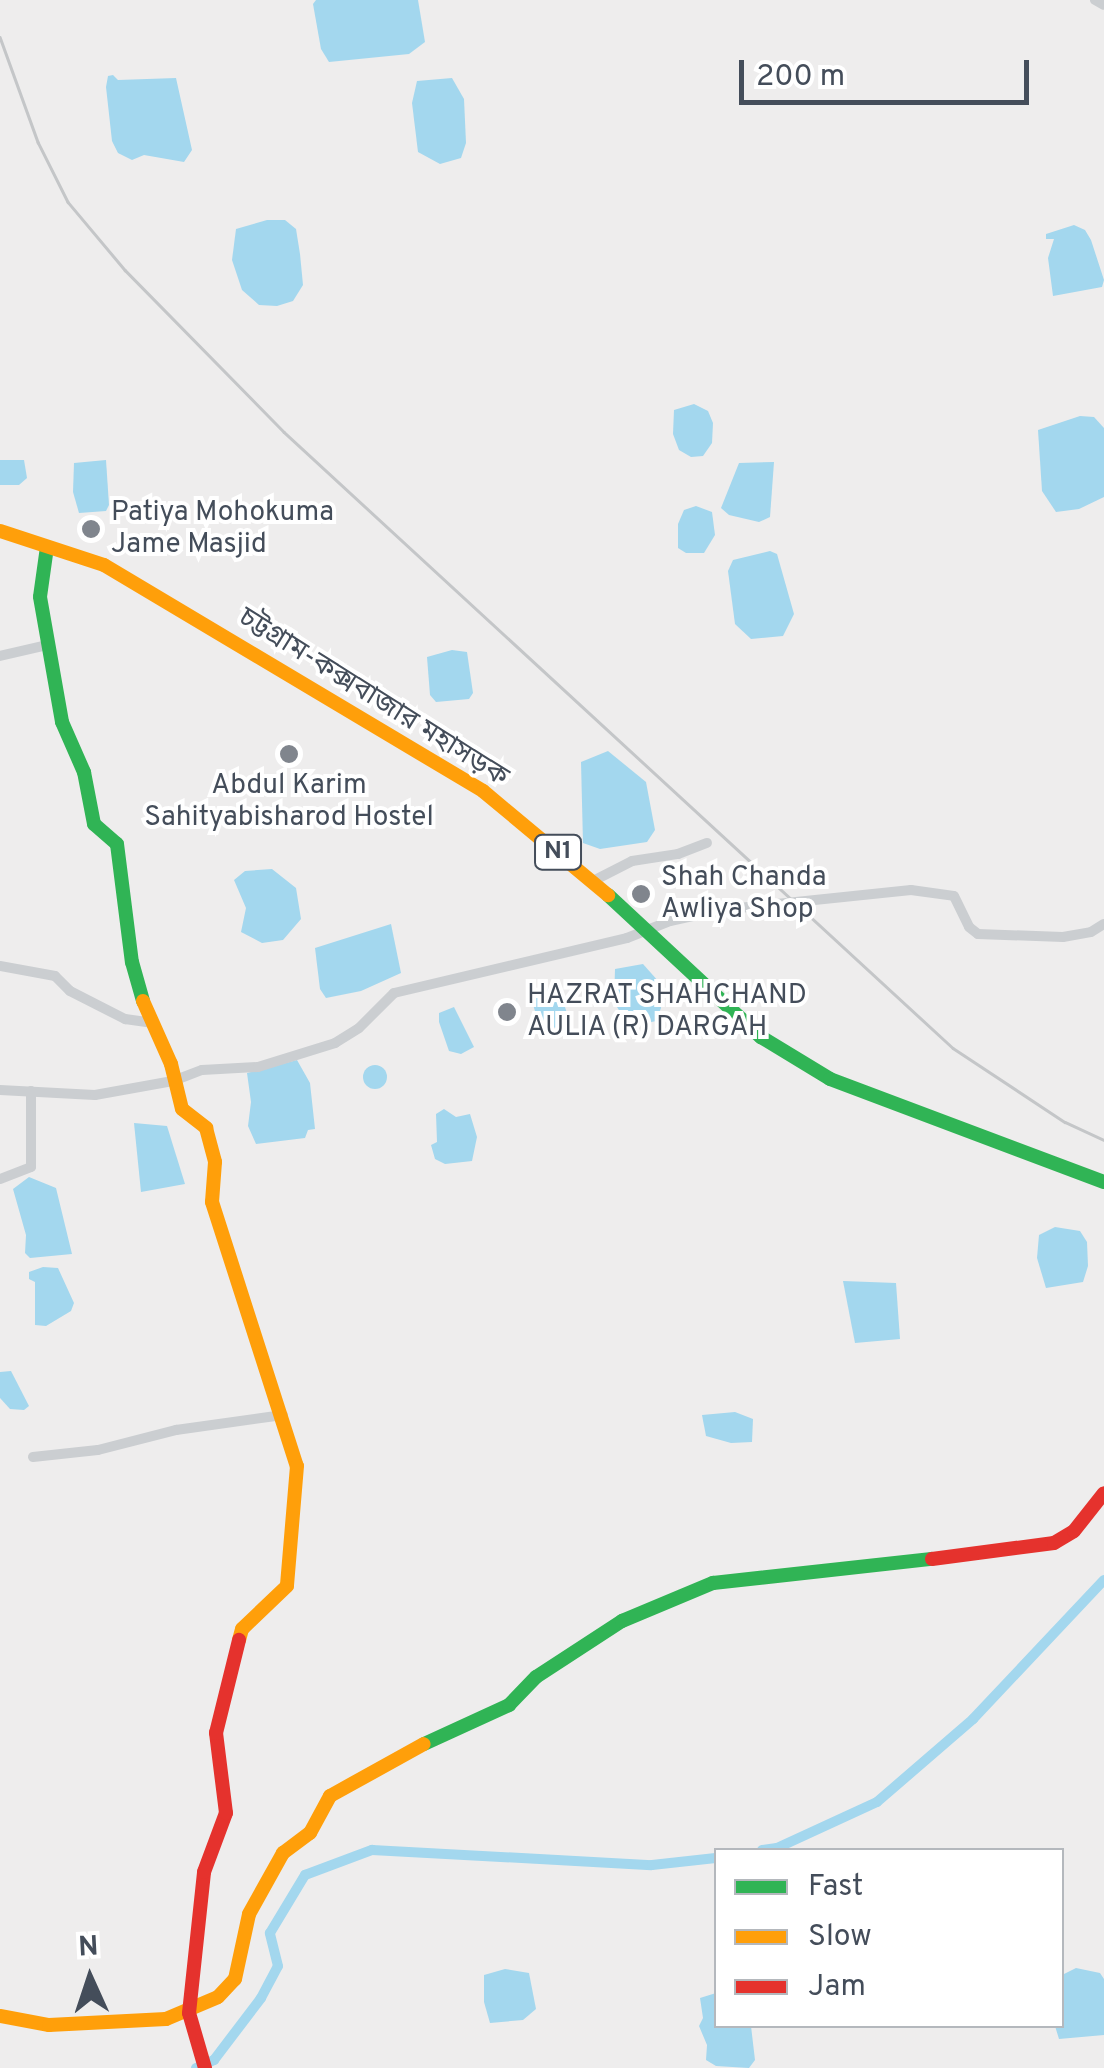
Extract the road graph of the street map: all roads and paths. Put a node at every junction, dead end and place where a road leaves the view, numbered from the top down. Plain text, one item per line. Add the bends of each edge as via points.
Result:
1 (1094, 0) edge
2 (1104, 6) edge
3 (0, 531) edge
4 (46, 547) junction
5 (47, 645) junction
6 (0, 656) edge
7 (706, 843) dead end
8 (593, 881) junction
9 (1104, 924) edge
10 (642, 932) junction
11 (0, 966) edge
12 (152, 1023) junction
13 (173, 1081) junction
14 (0, 1090) edge
15 (31, 1091) junction
16 (0, 1179) edge
17 (1104, 1182) edge
18 (283, 1415) junction
19 (33, 1457) dead end
20 (1104, 1492) edge
21 (189, 2013) junction
22 (0, 2016) edge
23 (205, 2068) edge

1 - 2 street
3 - 4 main road, চট্টগ্রাম-কক্সবাজার মহাসড়ক / N1
4 - 5 main road via 40,578
4 - 8 main road, চট্টগ্রাম-কক্সবাজার মহাসড়ক / N1 via 104,565 426,755
5 - 6 street
5 - 12 main road via 62,722 84,772 94,824 117,844 132,962
7 - 8 street via 632,861
8 - 10 main road, চট্টগ্রাম-কক্সবাজার মহাসড়ক / N1
9 - 10 street via 1062,937 978,934 954,896 911,890 720,910
10 - 13 street via 394,994 335,1043 258,1067 202,1070
10 - 17 main road, চট্টগ্রাম-কক্সবাজার মহাসড়ক / N1 via 761,1038 830,1079
11 - 12 street via 56,976 70,991 125,1019
12 - 13 main road
13 - 15 street via 95,1095
13 - 18 main road via 182,1109 206,1128 214,1162 212,1202
14 - 15 street
15 - 16 street via 31,1167
18 - 19 street
18 - 21 main road via 297,1466 286,1586 242,1629 221,1699 216,1732 226,1812 204,1872
20 - 21 main road via 1074,1531 1054,1543 713,1582 622,1621 536,1677 509,1705 330,1796 310,1832 283,1853 264,1886 250,1914 235,1979
21 - 22 main road via 50,2025
21 - 23 main road

